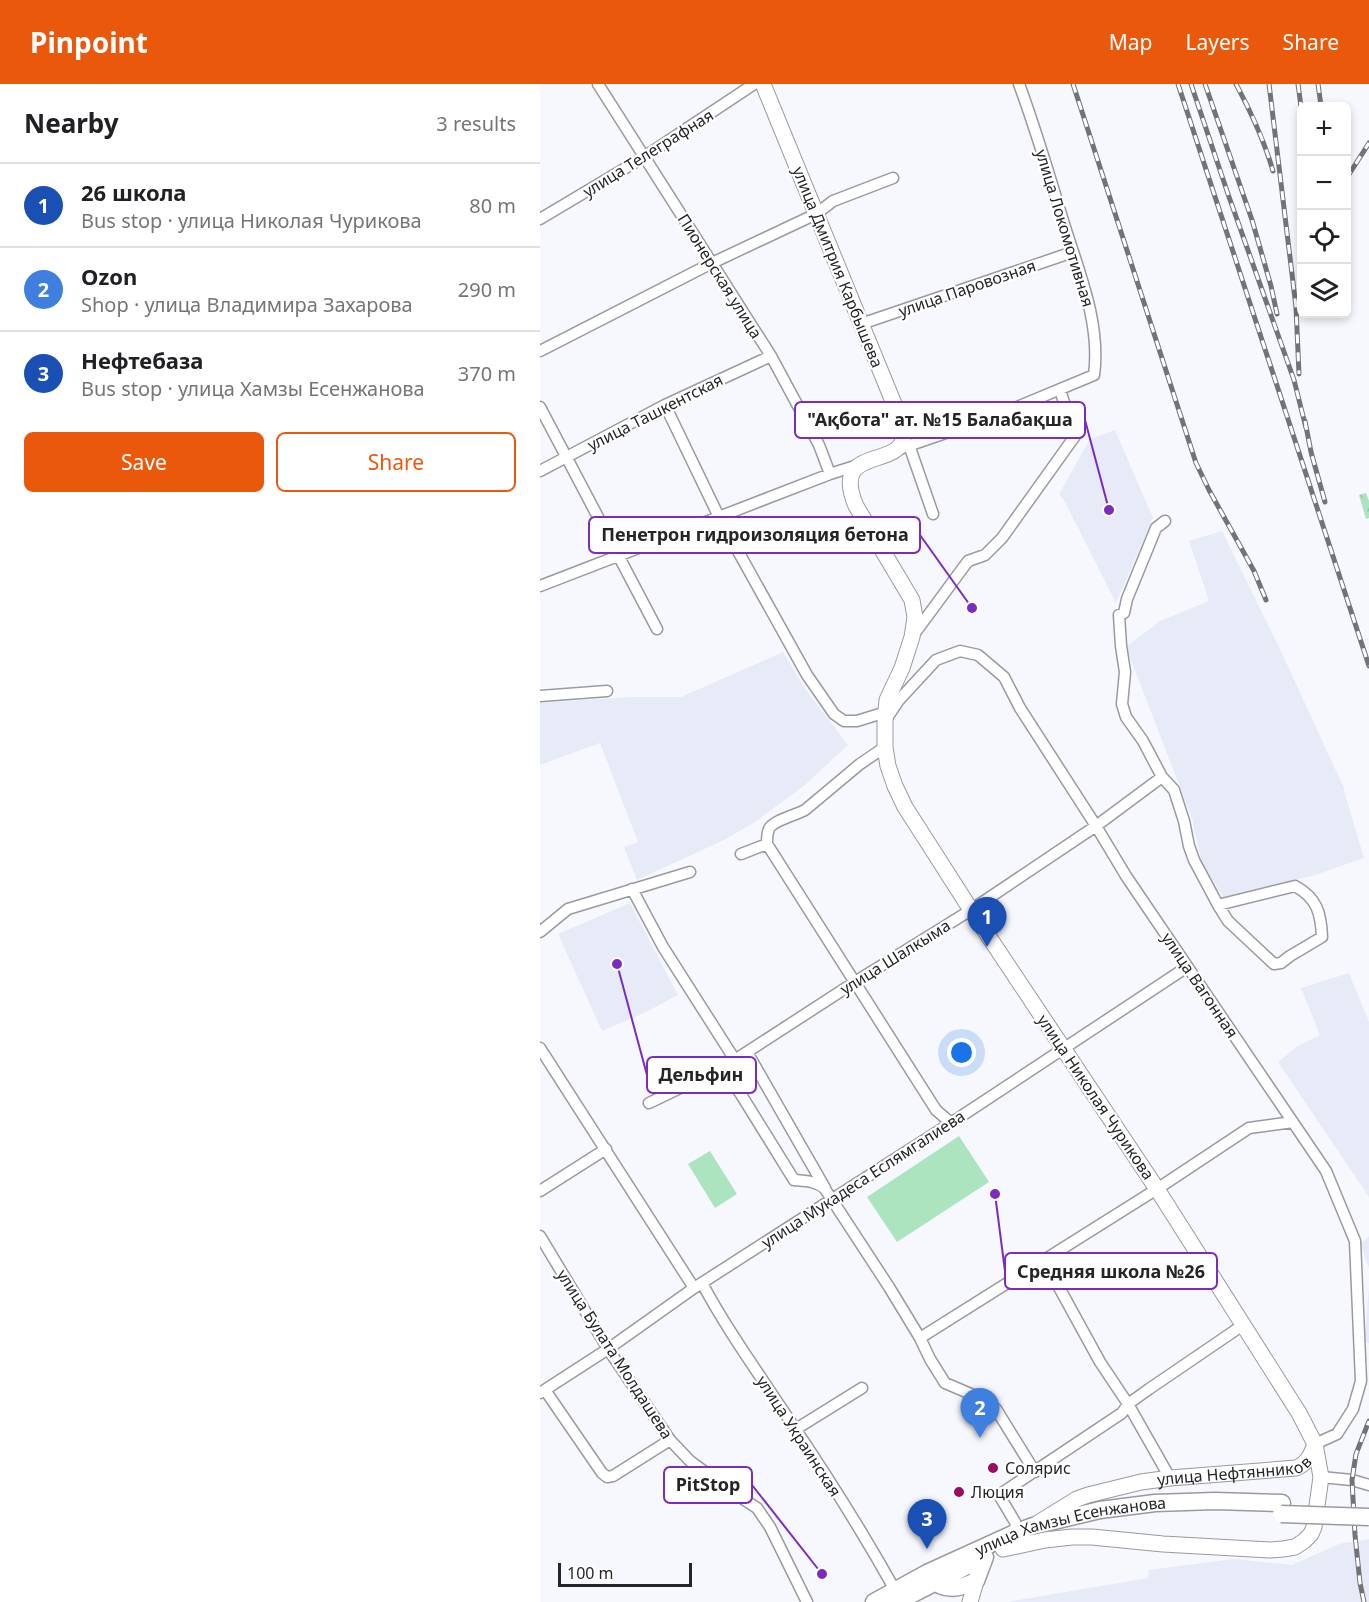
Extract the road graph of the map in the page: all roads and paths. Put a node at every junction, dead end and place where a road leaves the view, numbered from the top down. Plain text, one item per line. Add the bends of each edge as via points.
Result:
1 (598, 84) edge
2 (754, 84) edge
3 (764, 84) edge
4 (1019, 84) edge
5 (644, 157) junction
6 (893, 178) dead end
7 (816, 214) junction
8 (540, 219) edge
9 (1073, 252) junction
10 (712, 263) junction
11 (861, 324) junction
12 (540, 351) edge
13 (771, 356) junction
14 (1060, 390) junction
15 (665, 405) junction
16 (540, 407) edge
17 (903, 448) junction
18 (566, 457) junction
19 (859, 465) junction
20 (540, 471) edge
21 (830, 474) junction
22 (933, 514) dead end
23 (719, 518) junction
24 (1165, 520) dead end
25 (619, 556) junction
26 (540, 586) edge
27 (657, 629) dead end
28 (912, 637) junction
29 (607, 691) dead end
30 (540, 696) edge
31 (886, 717) junction
32 (885, 747) junction
33 (1162, 777) junction
34 (1096, 826) junction
35 (767, 844) junction
36 (741, 854) dead end
37 (690, 872) dead end
38 (632, 889) junction
39 (1218, 905) junction
40 (970, 910) junction
41 (540, 932) edge
42 (1187, 967) junction
43 (855, 982) junction
44 (540, 1048) edge
45 (1063, 1048) junction
46 (747, 1052) junction
47 (735, 1060) junction
48 (551, 1064) junction
49 (724, 1066) junction
50 (540, 1071) edge
51 (649, 1103) dead end
52 (1293, 1122) junction
53 (951, 1123) junction
54 (606, 1149) junction
55 (825, 1189) junction
56 (1157, 1189) junction
57 (540, 1191) edge
58 (833, 1200) junction
59 (540, 1236) edge
60 (1044, 1260) junction
61 (698, 1286) junction
62 (1243, 1325) junction
63 (920, 1338) junction
64 (608, 1349) junction
65 (862, 1388) dead end
66 (543, 1391) edge
67 (1128, 1404) junction
68 (796, 1430) junction
69 (670, 1440) junction
70 (1314, 1444) junction
71 (1296, 1468) junction
72 (1035, 1472) junction
73 (1170, 1478) junction
74 (1321, 1478) junction
75 (1369, 1485) edge
76 (1369, 1506) edge
77 (1281, 1509) junction
78 (1369, 1517) edge
79 (1025, 1529) junction
80 (1003, 1549) junction
81 (985, 1557) junction
82 (931, 1577) junction
83 (976, 1581) junction
84 (915, 1592) edge
85 (896, 1596) edge
86 (807, 1602) edge
87 (874, 1602) edge
88 (970, 1602) edge

1 - 5 street, Пионерская улица
2 - 5 street, улица Телеграфная
3 - 7 street, улица Дмитрия Карбышева
4 - 9 street, улица Локомотивная
5 - 8 street, улица Телеграфная
5 - 10 street, Пионерская улица
6 - 7 street via 832,201
7 - 10 street
7 - 11 street, улица Дмитрия Карбышева
9 - 11 street, улица Паровозная
9 - 14 street, улица Локомотивная via 1093,319 1097,358 1094,375
10 - 12 street
10 - 13 street, Пионерская улица
11 - 17 street, улица Дмитрия Карбышева via 899,416 904,431
13 - 15 street, улица Ташкентская
13 - 21 street, Пионерская улица
14 - 17 street
14 - 28 street via 1075,436 1002,538 985,555 968,561
15 - 18 street, улица Ташкентская
15 - 23 street
16 - 18 street
17 - 19 street
17 - 22 street
18 - 20 street, улица Ташкентская
18 - 25 street
19 - 21 street
19 - 28 street, улица Николая Чурикова via 849,483 850,493 912,600
21 - 23 street
23 - 25 street
23 - 31 street via 807,675 834,714 844,721
24 - 33 street via 1156,528 1124,612 1119,615 1125,672 1122,704
25 - 26 street
25 - 27 street
28 - 31 street, улица Николая Чурикова via 887,700
29 - 30 street
31 - 32 street, улица Николая Чурикова
31 - 34 street, улица Вагонная via 936,660 960,651 978,655 1004,677
32 - 35 street via 805,810 771,825
32 - 40 street, улица Николая Чурикова via 888,766 905,807
33 - 34 street, улица Шалкыма
33 - 39 street via 1174,790 1194,860
34 - 40 street, улица Шалкыма
34 - 42 street, улица Вагонная
35 - 36 street
35 - 43 street
37 - 38 street
38 - 41 street via 568,909
38 - 47 street via 663,947
39 - 39 street via 1295,886 1316,904 1322,937 1274,964 1228,921
40 - 43 street, улица Шалкыма
40 - 45 street, улица Николая Чурикова
42 - 45 street, улица Мукадеса Еслямгалиева
42 - 52 street, улица Вагонная
43 - 46 street, улица Шалкыма
43 - 53 street via 936,1110
44 - 48 street, улица Украинская
45 - 53 street, улица Мукадеса Еслямгалиева
45 - 56 street, улица Николая Чурикова
46 - 47 street, улица Шалкыма
46 - 55 street
47 - 49 street, улица Шалкыма
48 - 50 street
48 - 54 street, улица Украинская
49 - 51 street, улица Шалкыма
49 - 55 street via 794,1180 816,1183
52 - 56 street via 1249,1128
52 - 70 street, улица Вагонная via 1326,1171 1355,1241 1361,1382 1353,1409 1337,1434
53 - 58 street, улица Мукадеса Еслямгалиева
54 - 57 street
54 - 61 street, улица Украинская
55 - 58 street
56 - 60 street
56 - 62 street, улица Николая Чурикова
58 - 61 street, улица Мукадеса Еслямгалиева
58 - 63 street
59 - 64 street, улица Булата Молдашева
60 - 63 street
60 - 67 street via 1100,1362
61 - 64 street, улица Мукадеса Еслямгалиева
61 - 68 street, улица Украинская
62 - 67 street
62 - 70 street, улица Николая Чурикова via 1299,1413
63 - 72 street via 945,1383 996,1408
64 - 66 street, улица Мукадеса Еслямгалиева
64 - 69 street, улица Булата Молдашева
65 - 68 street
66 - 69 street via 607,1477
67 - 72 street via 1122,1413
67 - 73 street
68 - 85 street, улица Украинская via 878,1559
69 - 86 street, улица Булата Молдашева via 697,1466 757,1508
70 - 71 street, улица Нефтянников via 1307,1461
70 - 74 street, улица Нефтянников
71 - 73 street, улица Нефтянников
71 - 74 street
72 - 79 street via 999,1496 1015,1522
73 - 79 street, улица Нефтянников via 1088,1495
74 - 75 street
74 - 80 street, улица Нефтянников via 1314,1527 1295,1547 1270,1550 1072,1537
76 - 77 main road
77 - 78 main road, bridge
77 - 79 main road, улица Хамзы Есенжанова via 1215,1501 1155,1503 1100,1510
77 - 80 main road, улица Хамзы Есенжанова via 1146,1514 1103,1520
79 - 82 main road, улица Хамзы Есенжанова
80 - 81 main road, улица Хамзы Есенжанова
81 - 82 main road, улица Хамзы Есенжанова
81 - 83 main road
82 - 83 main road via 945,1588 964,1587
82 - 84 main road, улица Хамзы Есенжанова
83 - 88 street
84 - 85 main road, улица Хамзы Есенжанова
85 - 87 main road, улица Хамзы Есенжанова

